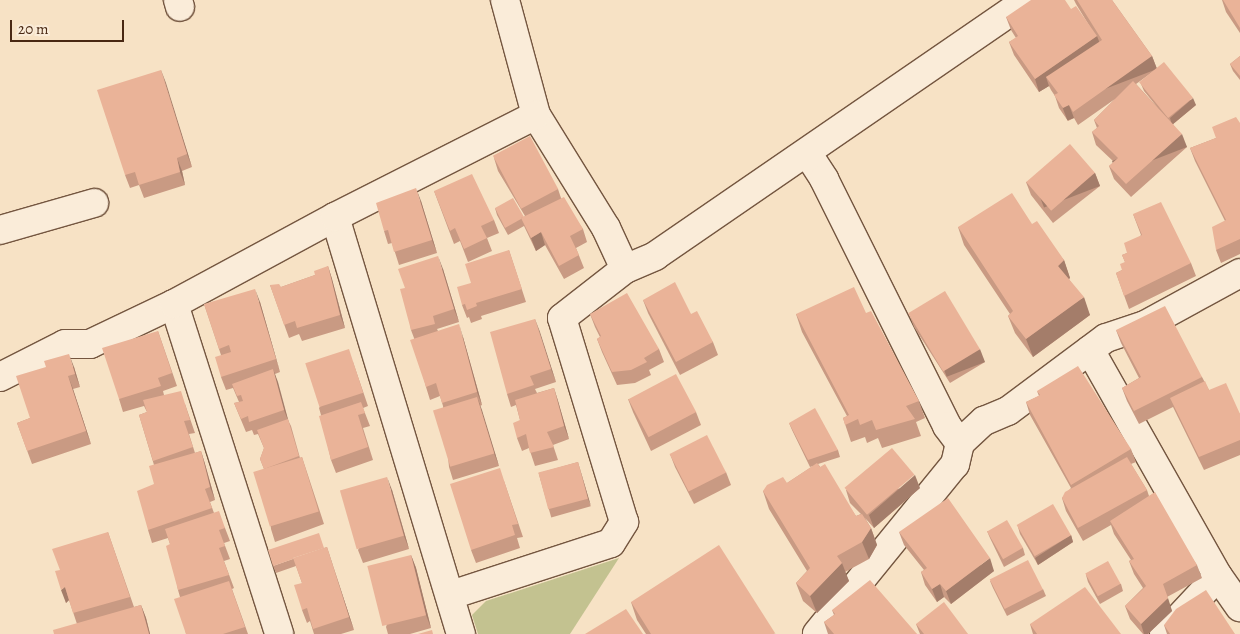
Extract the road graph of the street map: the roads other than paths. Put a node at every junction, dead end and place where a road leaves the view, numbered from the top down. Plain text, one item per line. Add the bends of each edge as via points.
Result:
1 (505, 0) edge
2 (1027, 0) edge
3 (536, 115) junction
4 (808, 154) junction
5 (94, 203) dead end
6 (335, 217) junction
7 (0, 230) edge
8 (625, 269) junction
9 (1240, 273) edge
10 (174, 304) junction
11 (1090, 350) junction
12 (0, 377) edge
13 (960, 443) junction
14 (1218, 576) junction
15 (451, 594) junction
16 (1240, 607) edge
17 (279, 634) edge
18 (461, 634) edge
19 (817, 634) edge
20 (1164, 634) edge

1 - 3 street
2 - 4 street
3 - 6 street
3 - 8 street via 606,228
4 - 8 street via 655,256
4 - 13 street via 824,179 947,426
5 - 7 street
6 - 10 street
6 - 15 street
8 - 15 street via 562,318 624,522 611,543
9 - 11 street via 1145,325 1106,338
10 - 12 street via 90,344 66,344
10 - 17 street
11 - 13 street via 1008,411 984,422
11 - 14 street
13 - 19 street via 955,464
14 - 16 street
14 - 20 street
15 - 18 street

